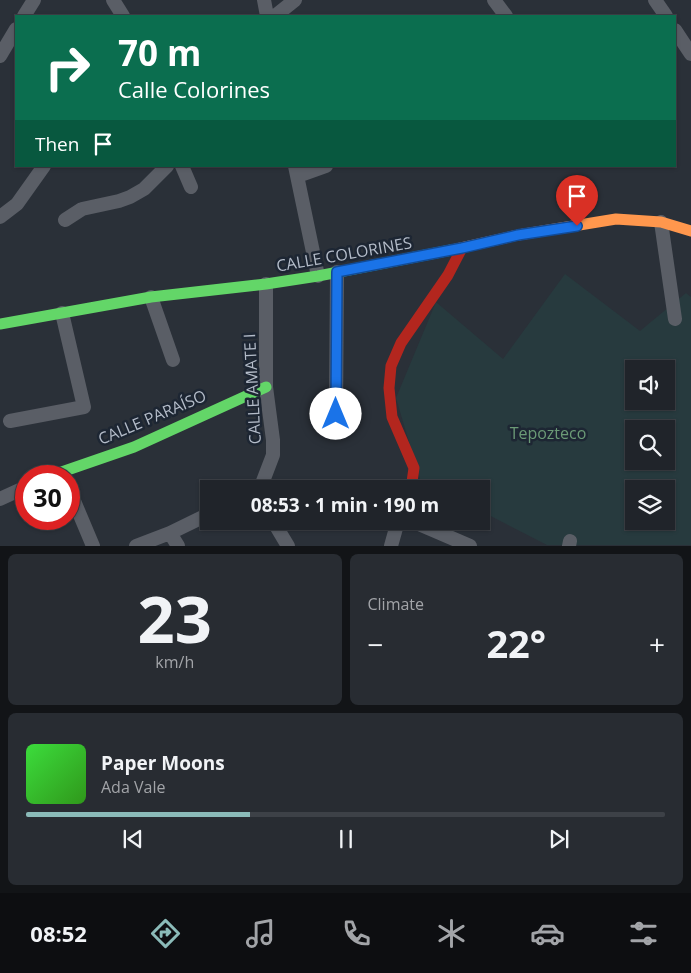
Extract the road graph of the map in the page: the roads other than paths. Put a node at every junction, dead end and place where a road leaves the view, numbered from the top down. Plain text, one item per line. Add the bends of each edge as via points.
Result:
1 (34, 0) edge
2 (113, 0) edge
3 (264, 0) edge
4 (295, 0) edge
5 (494, 0) edge
6 (655, 0) edge
7 (25, 15) edge
8 (122, 15) edge
9 (267, 15) edge
10 (276, 15) edge
11 (505, 15) edge
12 (665, 15) edge
13 (15, 31) edge
14 (676, 32) edge
15 (691, 54) edge
16 (0, 56) edge
17 (43, 167) edge
18 (166, 167) edge
19 (182, 167) edge
20 (320, 167) edge
21 (296, 171) edge
22 (191, 187) dead end
23 (0, 217) edge
24 (65, 220) dead end
25 (661, 222) junction
26 (691, 231) edge
27 (462, 248) junction
28 (337, 272) junction
29 (318, 276) junction
30 (266, 284) junction
31 (151, 297) junction
32 (62, 313) junction
33 (674, 319) dead end
34 (0, 324) edge
35 (173, 360) dead end
36 (266, 387) junction
37 (336, 414) dead end
38 (10, 421) dead end
39 (80, 467) edge
40 (263, 480) edge
41 (412, 480) edge
42 (15, 492) edge
43 (0, 499) edge
44 (80, 516) edge
45 (200, 518) edge
46 (278, 530) edge
47 (395, 530) edge
48 (433, 530) edge
49 (170, 533) junction
50 (92, 546) edge
51 (136, 546) edge
52 (178, 546) edge
53 (288, 546) edge
54 (391, 546) edge
55 (470, 546) edge

1 - 7 street
2 - 8 street
3 - 9 street
4 - 10 street
5 - 11 street
6 - 12 street
13 - 16 street
14 - 15 street
17 - 23 street via 17,204
18 - 24 street via 130,197 82,209
19 - 22 street
20 - 21 street
21 - 29 street
25 - 26 street, CALLE COLORINES
25 - 27 street, CALLE COLORINES via 616,219
25 - 33 street
27 - 28 street, CALLE COLORINES
27 - 41 street via 401,344 391,366 392,416 414,468
28 - 29 street, CALLE COLORINES
28 - 37 street
29 - 30 street, CALLE COLORINES
30 - 31 street, CALLE COLORINES
30 - 36 street, CALLE AMATE I
31 - 32 street, CALLE COLORINES
31 - 35 street
32 - 34 street, CALLE COLORINES
32 - 38 street via 84,407
36 - 39 street, CALLE PARAÍSO via 134,447
36 - 40 street, CALLE AMATE I via 274,440 273,455
42 - 43 street
44 - 50 street
45 - 49 street
46 - 53 street
47 - 54 street
48 - 55 street
49 - 51 street
49 - 52 street

